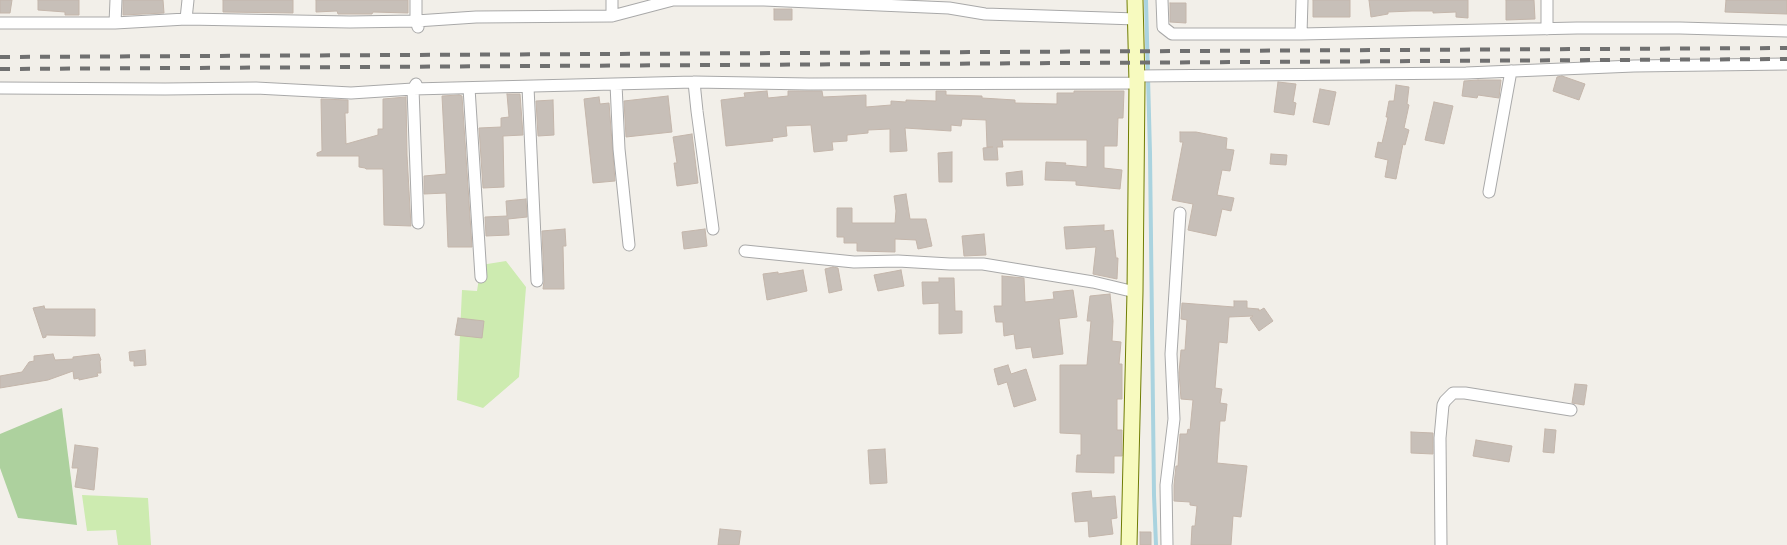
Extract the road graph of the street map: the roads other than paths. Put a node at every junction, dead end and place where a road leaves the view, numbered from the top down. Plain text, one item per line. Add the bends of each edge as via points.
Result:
1 (116, 0) edge
2 (188, 0) edge
3 (416, 0) edge
4 (612, 0) edge
5 (674, 0) edge
6 (1135, 0) edge
7 (1162, 0) edge
8 (1302, 0) edge
9 (1547, 0) edge
10 (612, 16) junction
11 (1136, 18) junction
12 (186, 19) junction
13 (0, 23) edge
14 (115, 23) junction
15 (417, 24) junction
16 (1547, 29) junction
17 (1787, 31) edge
18 (1301, 34) junction
19 (1787, 64) edge
20 (1511, 72) junction
21 (1140, 78) junction
22 (694, 82) junction
23 (616, 84) junction
24 (415, 86) junction
25 (528, 87) junction
26 (0, 88) edge
27 (469, 88) junction
28 (1489, 192) dead end
29 (1180, 213) dead end
30 (418, 224) dead end
31 (713, 229) dead end
32 (629, 245) dead end
33 (745, 251) dead end
34 (480, 277) dead end
35 (537, 281) dead end
36 (1135, 292) junction
37 (1571, 410) dead end
38 (1129, 545) edge
39 (1167, 545) edge
40 (1441, 545) edge

1 - 14 street
2 - 12 street
3 - 15 street
4 - 10 street
5 - 10 street
5 - 11 street via 764,0 949,8 985,14
6 - 11 main road
7 - 18 street via 1162,27 1172,34
8 - 18 street
9 - 16 street
10 - 15 street via 476,17
11 - 21 main road
12 - 14 street
12 - 15 street
13 - 14 street
16 - 17 street
16 - 18 street
19 - 20 street
20 - 21 street
20 - 28 street
21 - 22 street via 809,84
21 - 36 main road
22 - 23 street
22 - 31 street
23 - 25 street
23 - 32 street
24 - 26 street via 351,93 256,88
24 - 27 street
24 - 30 street
25 - 27 street
25 - 35 street
27 - 34 street
29 - 39 street via 1172,354 1174,419 1166,485
33 - 36 street via 854,262 983,264
36 - 38 main road
37 - 40 street via 1465,394 1453,394 1444,401 1440,438

